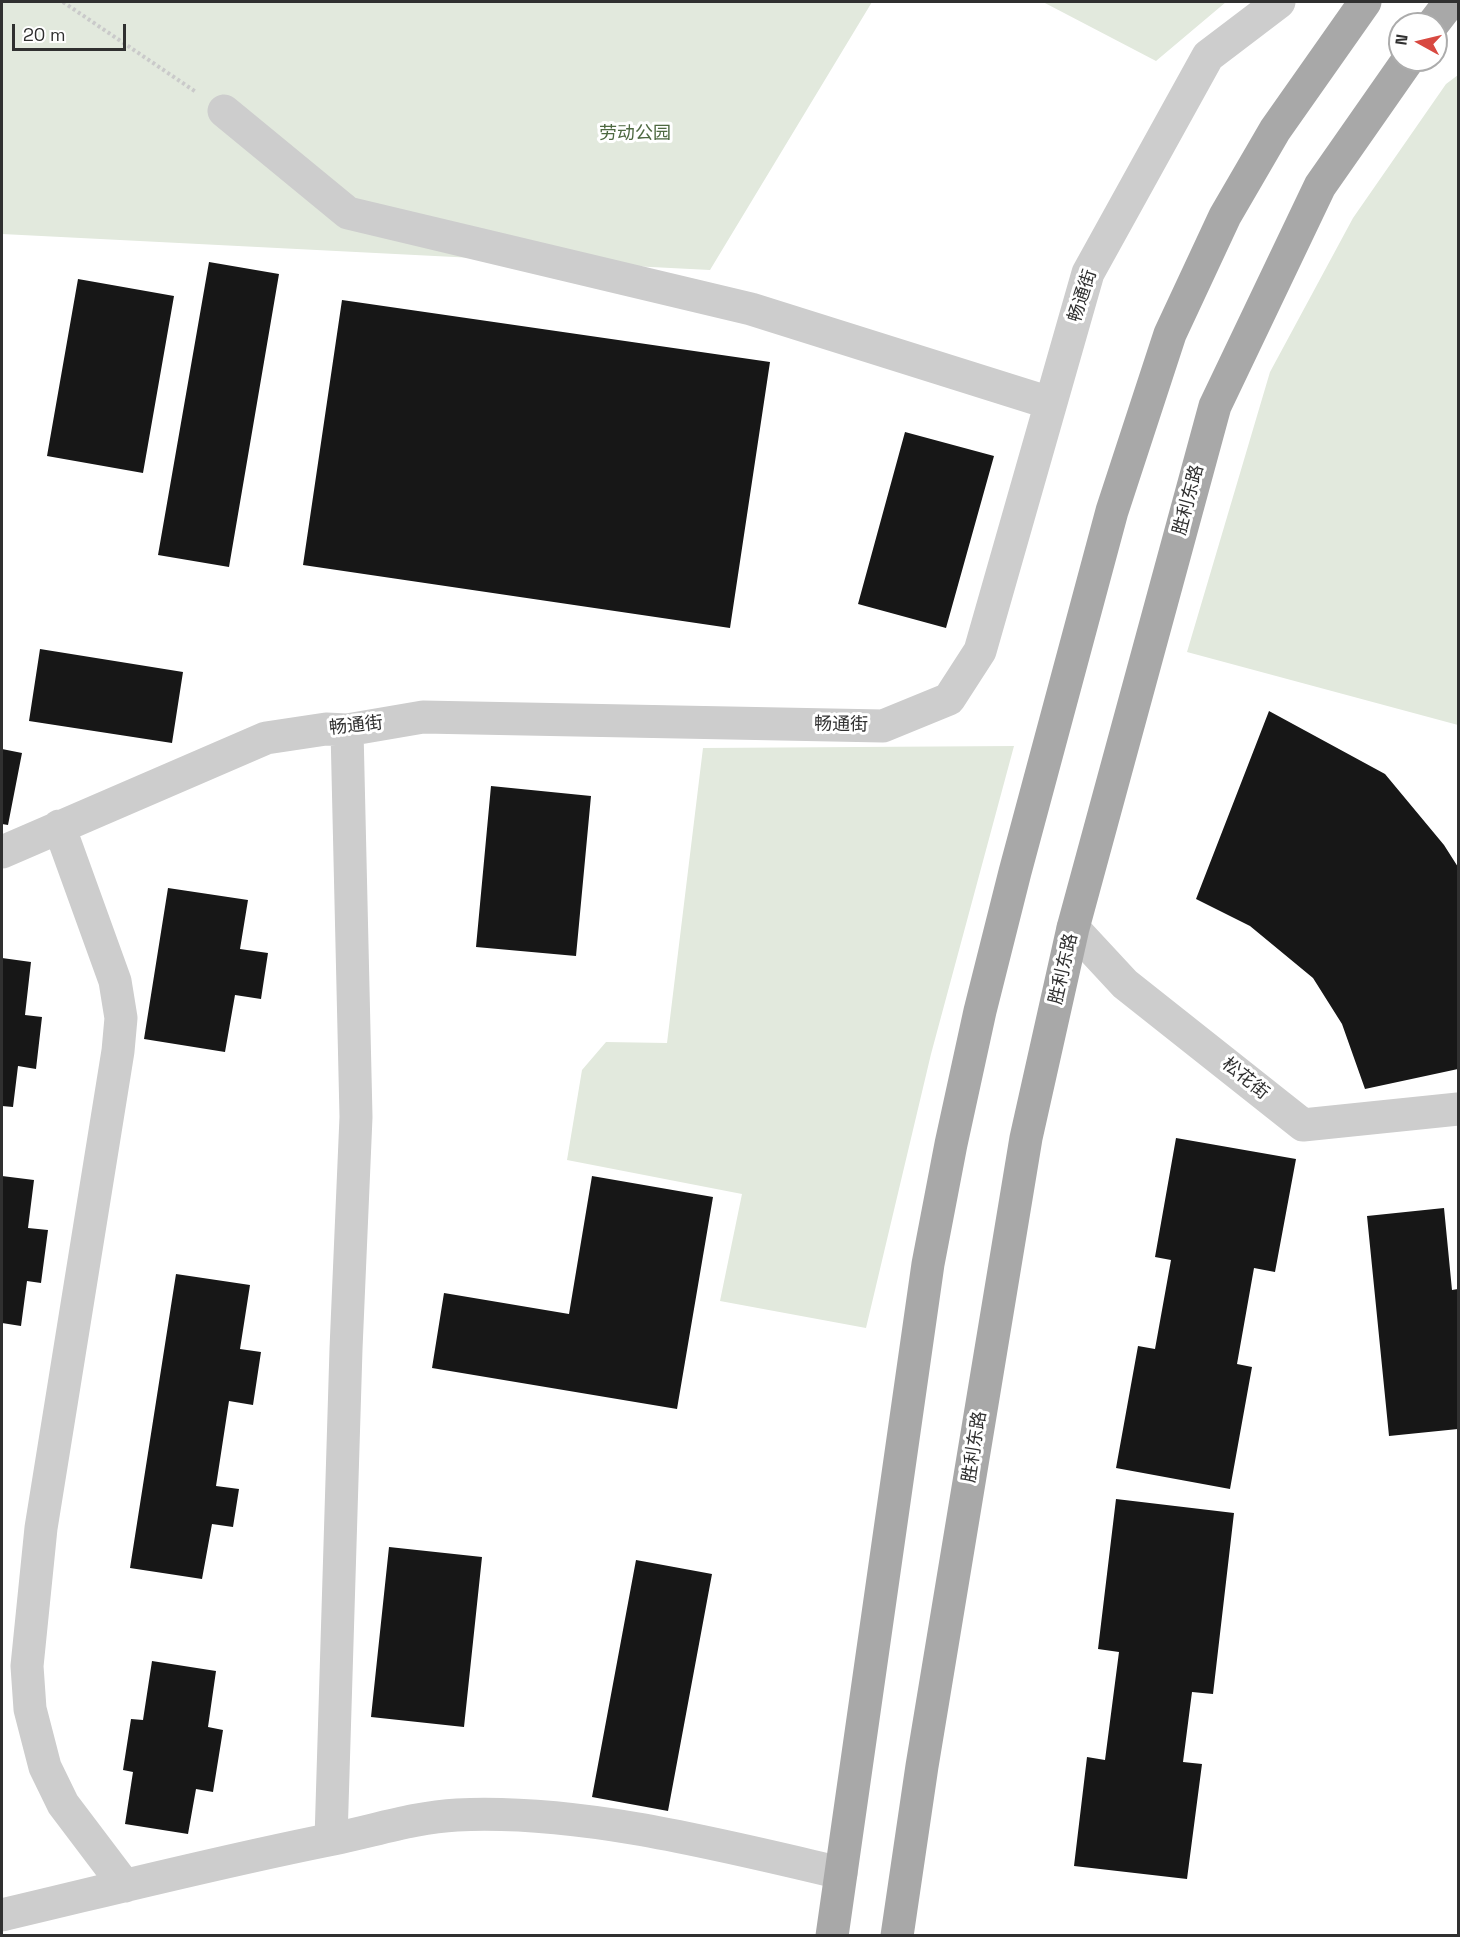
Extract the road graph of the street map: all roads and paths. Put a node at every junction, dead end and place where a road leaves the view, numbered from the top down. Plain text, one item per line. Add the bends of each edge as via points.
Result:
1 (63, 2) edge
2 (1279, 2) edge
3 (1365, 2) edge
4 (1400, 72) edge
5 (224, 111) joint
6 (1050, 403) junction
7 (347, 730) junction
8 (59, 826) junction
9 (2, 852) edge
10 (1073, 928) junction
11 (1458, 1108) edge
12 (331, 1839) junction
13 (841, 1873) junction
14 (125, 1886) junction
15 (2, 1915) edge
16 (832, 1935) edge
17 (897, 1935) edge

1 - 5 path
2 - 6 street, 畅通街 via 1208,56 1088,273
3 - 13 main road via 1275,130 1226,216 1170,334 1112,512 1015,872 951,1144 928,1264
4 - 10 main road, 胜利东路 via 1320,186 1215,406
5 - 6 street via 348,213 752,309
6 - 7 street, 畅通街 via 980,651 949,699 883,726 423,717
7 - 8 street, 畅通街 via 326,729 266,738
7 - 12 street via 356,1117
8 - 9 street, 畅通街
8 - 14 street via 111,971 121,1018 41,1528 27,1666 30,1709 45,1767 63,1804
10 - 11 street, 松花街 via 1125,984 1303,1125
10 - 17 main road, 胜利东路 via 1026,1138
12 - 13 street via 455,1815 527,1815 601,1824
12 - 14 street
13 - 16 main road
14 - 15 street

